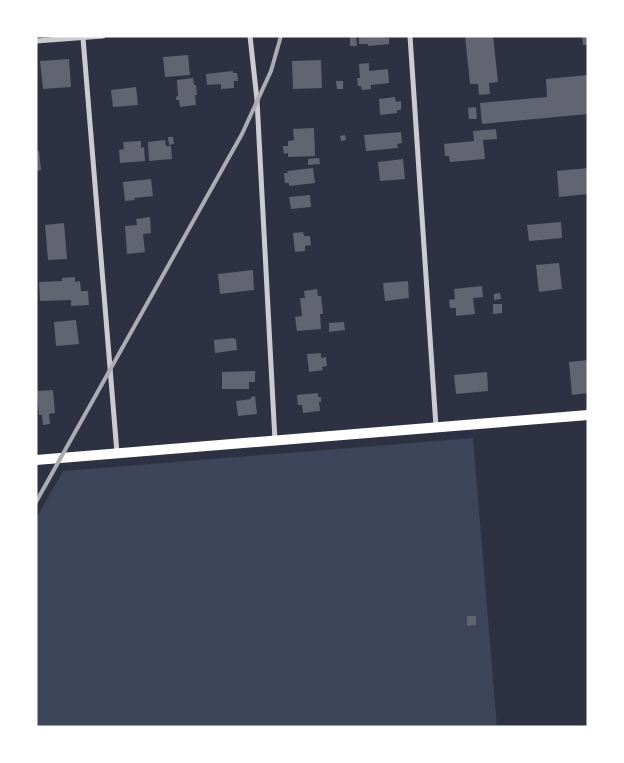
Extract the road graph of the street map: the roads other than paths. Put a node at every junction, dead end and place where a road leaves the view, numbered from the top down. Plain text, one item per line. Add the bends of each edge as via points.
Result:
1 (103, 36) edge
2 (250, 36) edge
3 (410, 36) edge
4 (83, 38) junction
5 (36, 41) edge
6 (588, 415) edge
7 (436, 428) junction
8 (276, 441) junction
9 (118, 454) junction
10 (36, 460) edge

1 - 4 street
2 - 8 street via 258,100
3 - 7 street
4 - 5 street
4 - 9 street
6 - 7 main road
7 - 8 main road
8 - 9 main road
9 - 10 main road

